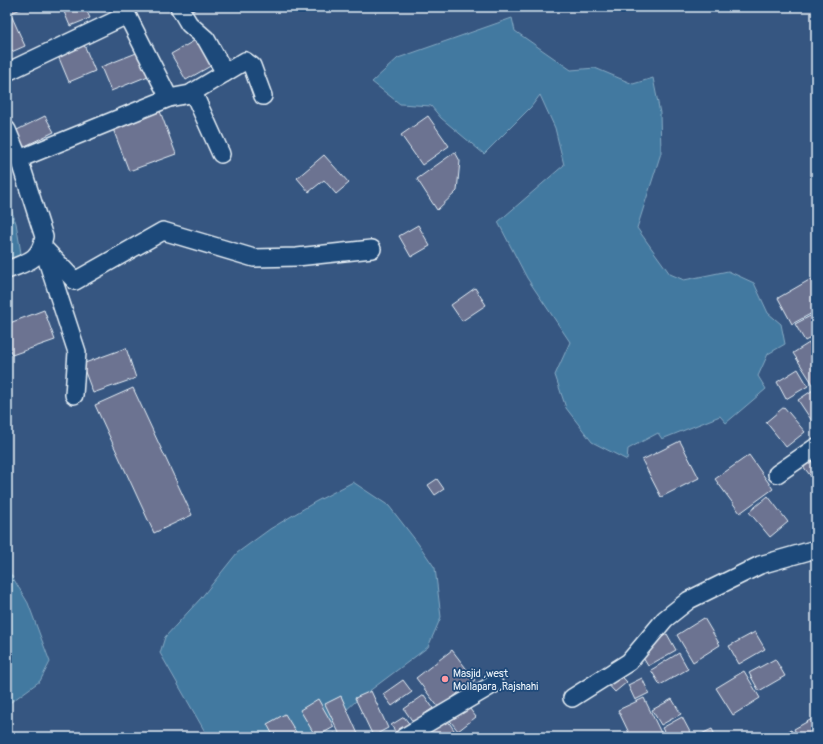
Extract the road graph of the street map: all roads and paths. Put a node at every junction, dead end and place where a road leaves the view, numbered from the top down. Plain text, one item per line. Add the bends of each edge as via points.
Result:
1 (179, 7) edge
2 (7, 72) edge
3 (225, 73) junction
4 (193, 92) junction
5 (263, 96) dead end
6 (169, 98) junction
7 (7, 130) edge
8 (221, 154) dead end
9 (18, 160) junction
10 (42, 247) junction
11 (372, 250) dead end
12 (7, 270) edge
13 (74, 395) dead end
14 (816, 447) edge
15 (777, 474) dead end
16 (816, 549) edge
17 (494, 684) dead end
18 (572, 698) dead end
19 (404, 737) edge

1 - 3 street via 189,24 206,39
2 - 6 street via 127,15
3 - 4 street
3 - 5 street via 245,61 252,66
4 - 6 street
4 - 8 street
6 - 9 street
7 - 9 street
9 - 10 street via 44,237
10 - 11 street via 75,281 163,231 254,258
10 - 12 street via 34,259
10 - 13 street via 77,352
14 - 15 street
16 - 18 street via 760,565 689,600 665,619 629,662
17 - 19 street

